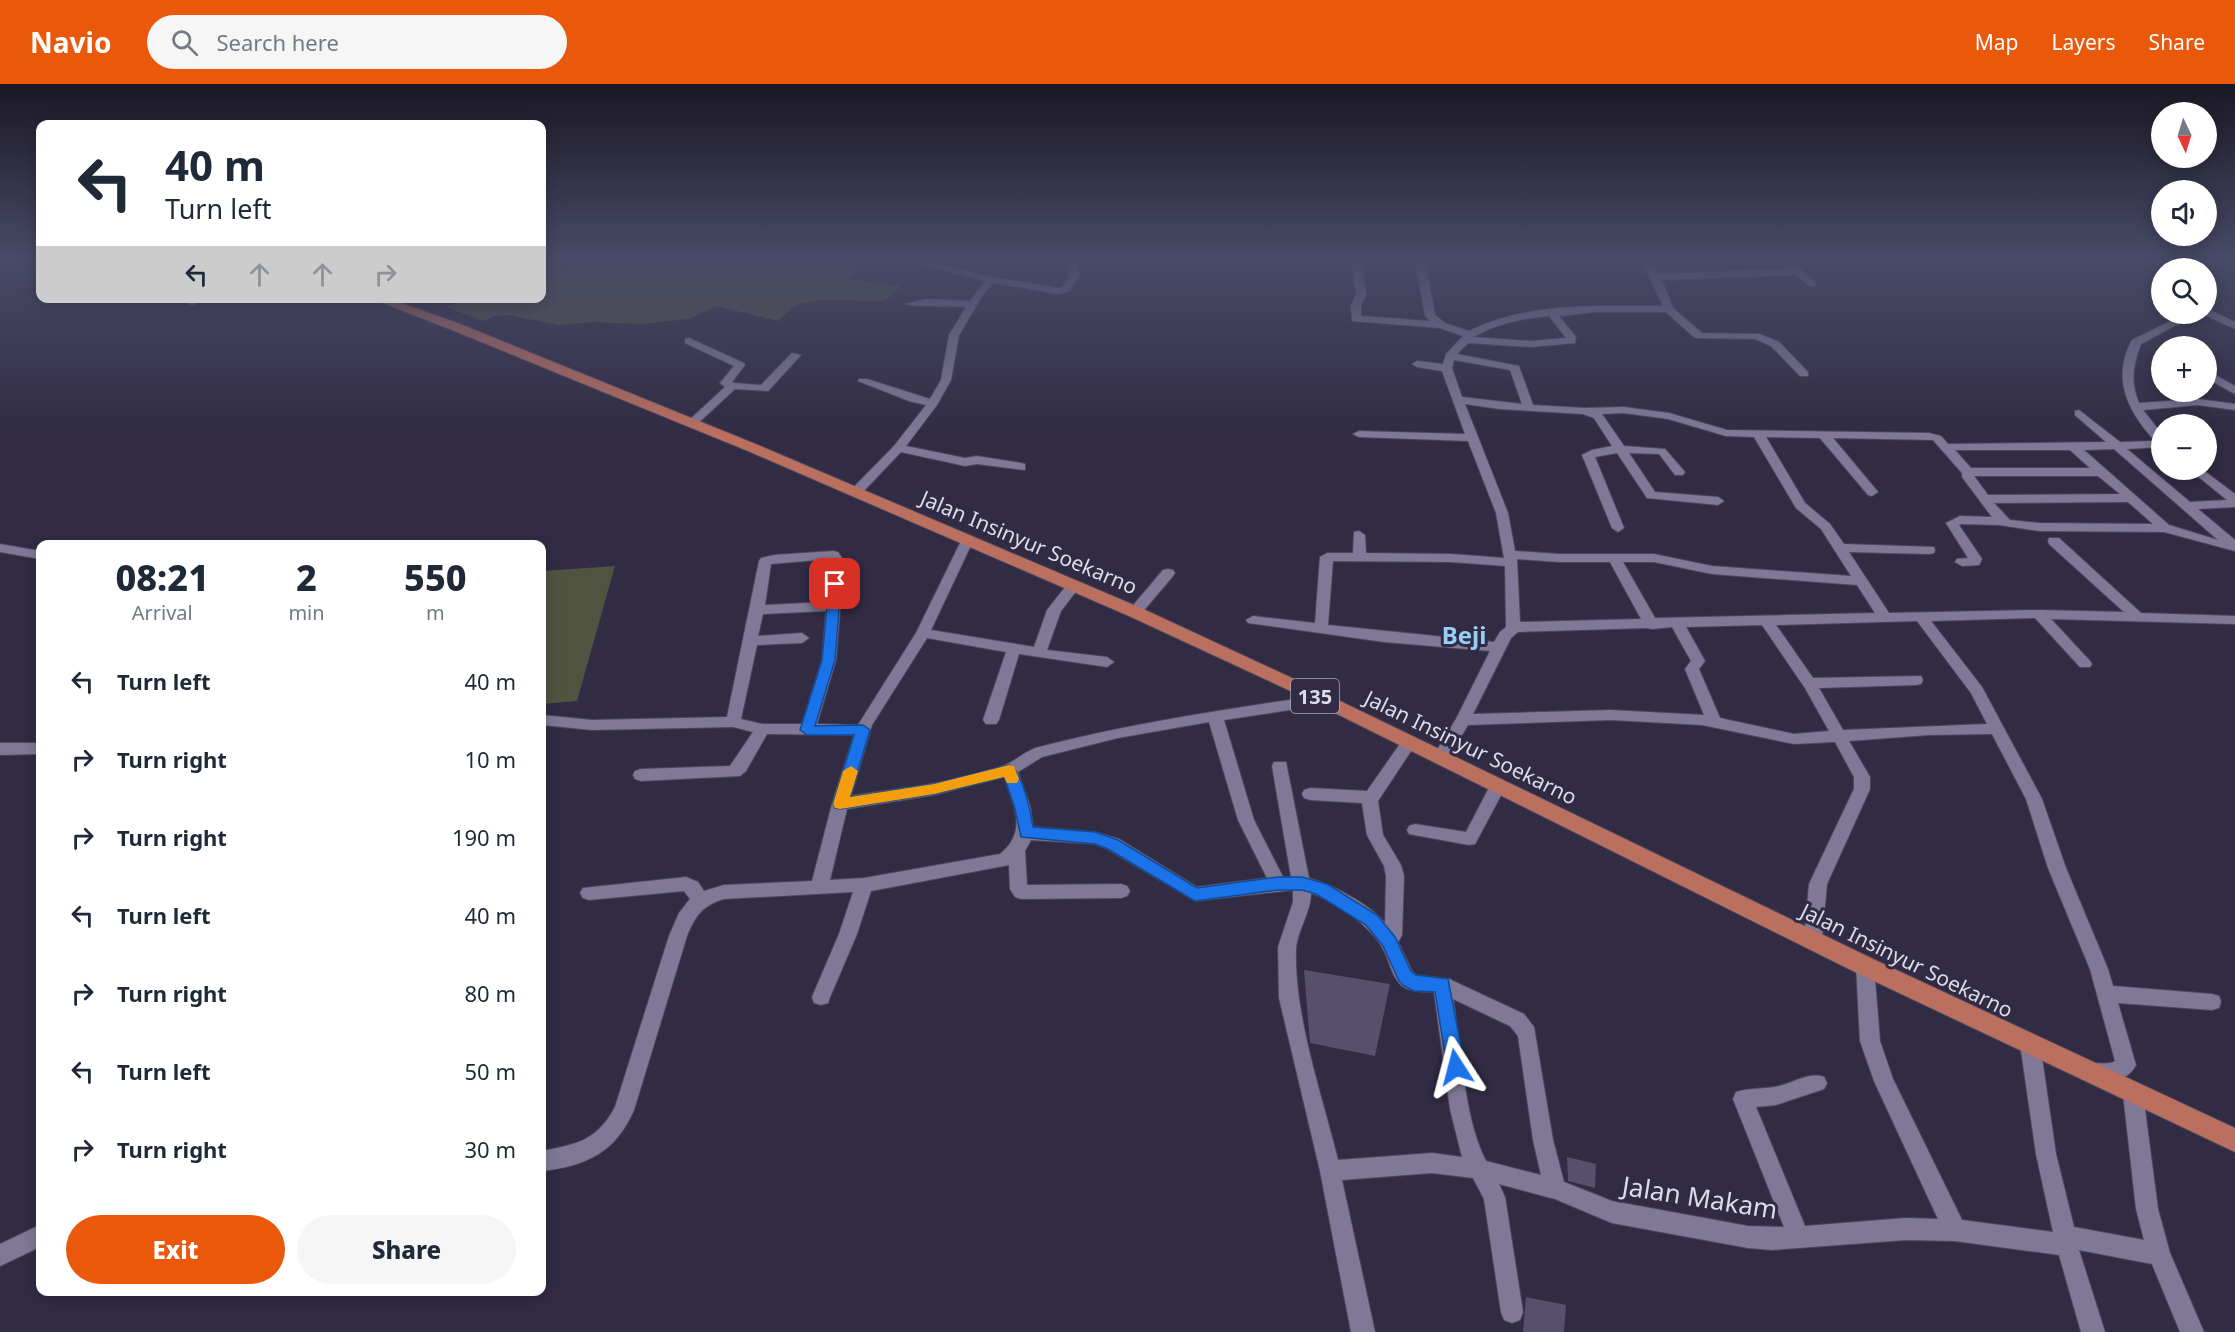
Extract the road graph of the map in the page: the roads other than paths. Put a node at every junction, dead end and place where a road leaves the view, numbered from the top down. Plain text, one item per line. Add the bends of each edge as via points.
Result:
1 (432, 318) edge
2 (965, 318) edge
3 (1356, 318) edge
4 (1433, 318) edge
5 (1509, 318) edge
6 (1556, 318) edge
7 (1679, 318) edge
8 (2220, 318) edge
9 (2169, 324) edge
10 (1441, 325) junction
11 (2235, 326) edge
12 (1467, 338) junction
13 (689, 341) dead end
14 (796, 355) dead end
15 (1450, 356) junction
16 (1417, 364) dead end
17 (1447, 368) junction
18 (1803, 374) dead end
19 (2217, 379) edge
20 (863, 381) dead end
21 (732, 386) junction
22 (2233, 388) edge
23 (1458, 400) junction
24 (2160, 402) edge
25 (2203, 402) edge
26 (933, 404) junction
27 (2135, 407) junction
28 (2235, 407) edge
29 (1529, 408) junction
30 (1585, 411) junction
31 (2079, 413) dead end
32 (692, 423) junction
33 (2151, 430) edge
34 (1758, 433) junction
35 (1359, 434) dead end
36 (1823, 434) junction
37 (1472, 438) junction
38 (2151, 443) edge
39 (2118, 445) junction
40 (1945, 447) junction
41 (2073, 447) junction
42 (898, 448) junction
43 (1621, 450) junction
44 (1021, 467) dead end
45 (1679, 472) dead end
46 (1968, 472) junction
47 (2100, 472) junction
48 (2208, 480) edge
49 (856, 492) junction
50 (1872, 492) dead end
51 (2130, 498) junction
52 (1985, 499) junction
53 (1718, 501) dead end
54 (2235, 502) edge
55 (2187, 506) junction
56 (2001, 521) junction
57 (1618, 528) dead end
58 (2165, 528) junction
59 (1359, 535) dead end
60 (967, 541) junction
61 (2054, 541) dead end
62 (0, 548) edge
63 (1840, 548) junction
64 (1929, 550) dead end
65 (36, 554) edge
66 (1360, 558) junction
67 (1510, 559) junction
68 (1615, 559) junction
69 (1962, 562) dead end
70 (1168, 573) dead end
71 (1861, 582) junction
72 (1074, 585) junction
73 (834, 606) junction
74 (757, 610) junction
75 (1135, 612) junction
76 (2039, 614) junction
77 (1884, 616) junction
78 (1920, 616) junction
79 (2136, 616) junction
80 (1253, 620) dead end
81 (1766, 620) junction
82 (2235, 620) edge
83 (1677, 624) junction
84 (1652, 625) junction
85 (1321, 629) junction
86 (1513, 629) junction
87 (923, 633) junction
88 (802, 638) dead end
89 (750, 641) junction
90 (1499, 647) junction
91 (1014, 649) junction
92 (1039, 653) junction
93 (1107, 662) dead end
94 (2085, 664) dead end
95 (1916, 680) dead end
96 (1809, 683) junction
97 (1323, 700) junction
98 (1215, 716) junction
99 (546, 720) edge
100 (992, 720) dead end
101 (1463, 720) junction
102 (733, 722) junction
103 (1714, 722) junction
104 (762, 729) junction
105 (1998, 729) junction
106 (807, 730) junction
107 (863, 730) junction
108 (1837, 736) junction
109 (1409, 742) junction
110 (0, 749) edge
111 (36, 749) edge
112 (1440, 758) junction
113 (1280, 766) dead end
114 (1009, 770) junction
115 (641, 775) dead end
116 (1498, 786) junction
117 (1310, 794) dead end
118 (1371, 797) junction
119 (840, 804) junction
120 (1415, 830) dead end
121 (1027, 833) junction
122 (1017, 851) junction
123 (1302, 883) junction
124 (1278, 884) junction
125 (864, 885) junction
126 (819, 889) junction
127 (1121, 891) dead end
128 (589, 893) dead end
129 (700, 900) junction
130 (1813, 939) junction
131 (1389, 942) junction
132 (1865, 966) junction
133 (1442, 985) junction
134 (2106, 994) junction
135 (821, 997) dead end
136 (2212, 1002) dead end
137 (2030, 1044) junction
138 (2081, 1069) junction
139 (1817, 1083) dead end
140 (2133, 1094) junction
141 (2235, 1140) edge
142 (546, 1160) edge
143 (1479, 1169) junction
144 (1330, 1171) junction
145 (1555, 1189) junction
146 (1955, 1230) junction
147 (1799, 1237) junction
148 (36, 1238) edge
149 (2066, 1241) junction
150 (2159, 1254) junction
151 (0, 1255) edge
152 (1512, 1312) dead end
153 (1363, 1332) edge
154 (2093, 1332) edge
155 (2192, 1332) edge

1 - 32 main road, Jalan Insinyur Soekarno / 135
2 - 26 street via 954,335 946,380
3 - 10 street
4 - 10 street
5 - 12 street
6 - 12 street via 1571,341 1531,344
7 - 18 street via 1699,336 1756,336 1775,344
8 - 11 street
9 - 27 street via 2136,342 2126,379
10 - 12 street
12 - 15 street
13 - 21 street via 739,363 725,383
14 - 21 street via 764,389
15 - 17 street
15 - 29 street via 1515,368
16 - 17 street
17 - 23 street
19 - 22 street
20 - 26 street
21 - 32 street
23 - 29 street
23 - 37 street
24 - 27 street
25 - 28 street
26 - 42 street
27 - 33 street
29 - 30 street
30 - 34 street via 1632,411 1681,419 1726,433
30 - 43 street via 1598,417
31 - 39 street
32 - 49 main road, Jalan Insinyur Soekarno / 135
34 - 36 street
34 - 63 street via 1800,505 1826,527
35 - 37 street
36 - 40 street via 1929,436
36 - 50 street
37 - 67 street via 1502,513
38 - 39 street
39 - 41 street
39 - 55 street
40 - 41 street
40 - 46 street
41 - 47 street
42 - 44 street via 964,462 977,460
42 - 49 street
43 - 45 street via 1660,451
43 - 53 street via 1651,495
43 - 57 street via 1588,455
46 - 47 street
46 - 52 street
47 - 51 street
48 - 54 street
49 - 60 main road, Jalan Insinyur Soekarno / 135
51 - 52 street
51 - 58 street
52 - 56 street
54 - 55 street
55 - 58 street via 2233,548
56 - 58 street via 2039,527
56 - 69 street via 1952,523 1975,559
59 - 66 street
60 - 72 main road, Jalan Insinyur Soekarno / 135
60 - 87 street
61 - 79 street
62 - 65 street
63 - 64 street
63 - 71 street
66 - 67 street
66 - 85 street via 1330,555 1325,560
67 - 68 street
67 - 86 street
68 - 71 street via 1654,558 1712,570
68 - 84 street
70 - 75 street
71 - 77 street
72 - 75 main road, Jalan Insinyur Soekarno / 135
72 - 92 street via 1054,610
73 - 74 street
73 - 74 street via 837,561 833,555 766,561
73 - 106 street via 829,660
74 - 89 street
75 - 97 main road, Jalan Insinyur Soekarno / 135
76 - 78 street
76 - 79 street
76 - 94 street
77 - 78 street
77 - 81 street
78 - 105 street via 1977,691
79 - 82 street
80 - 85 street
81 - 83 street
81 - 96 street
83 - 84 street
83 - 103 street via 1698,661 1692,669
84 - 86 street via 1556,624
85 - 90 street
86 - 90 street
87 - 91 street
87 - 107 street
88 - 89 street
89 - 102 street
90 - 101 street
91 - 92 street
91 - 100 street
92 - 93 street
95 - 96 street
96 - 108 street
97 - 98 street
97 - 109 main road, Jalan Insinyur Soekarno / 135
98 - 114 street via 1118,733 1037,753
98 - 124 street via 1246,820
99 - 102 street via 592,725
101 - 103 street via 1611,715
101 - 112 street
102 - 104 street
103 - 108 street via 1788,739
104 - 106 street
104 - 115 street via 734,772
105 - 108 street
105 - 134 street via 2034,799
106 - 107 street
107 - 119 street
108 - 130 street via 1857,765 1862,789 1818,884
109 - 112 main road, Jalan Insinyur Soekarno / 135
109 - 118 street
110 - 111 street
112 - 116 main road, Jalan Insinyur Soekarno / 135
113 - 123 street
114 - 119 street via 934,789
114 - 121 street
116 - 120 street via 1469,839
116 - 130 main road, Jalan Insinyur Soekarno / 135
117 - 118 street
118 - 131 street via 1375,835 1395,876 1393,935
119 - 126 street
121 - 122 street
121 - 124 street via 1095,838 1113,844 1195,894
122 - 125 street via 996,863
122 - 127 street via 1022,892
123 - 124 street
123 - 131 street via 1321,889 1372,920
123 - 144 street via 1302,902 1287,947 1288,998
125 - 126 street
125 - 135 street
126 - 129 street via 724,892
128 - 129 street via 686,884 692,886
129 - 142 street via 688,911 678,936 616,1127 599,1145
130 - 132 main road, Jalan Insinyur Soekarno / 135
131 - 133 street via 1410,981
132 - 137 main road, Jalan Insinyur Soekarno / 135
132 - 146 street via 1870,1041 1884,1081
133 - 143 street via 1460,1109 1470,1153
133 - 145 street via 1518,1020 1527,1033 1543,1140
134 - 136 street
134 - 138 street via 2126,1065 2112,1073
137 - 138 main road, Jalan Insinyur Soekarno / 135
137 - 149 street via 2046,1154
138 - 140 main road, Jalan Insinyur Soekarno / 135
139 - 147 street via 1776,1096 1743,1099
140 - 141 main road, Jalan Insinyur Soekarno / 135
140 - 150 street via 2147,1209
143 - 144 street, Jalan Makam via 1432,1163
143 - 145 street, Jalan Makam
143 - 152 street via 1494,1197
144 - 153 street
145 - 147 street, Jalan Makam via 1637,1218 1748,1237
146 - 147 street, Jalan Makam via 1906,1229
146 - 149 street, Jalan Makam
148 - 151 street
149 - 150 street, Jalan Makam
149 - 154 street
150 - 155 street

